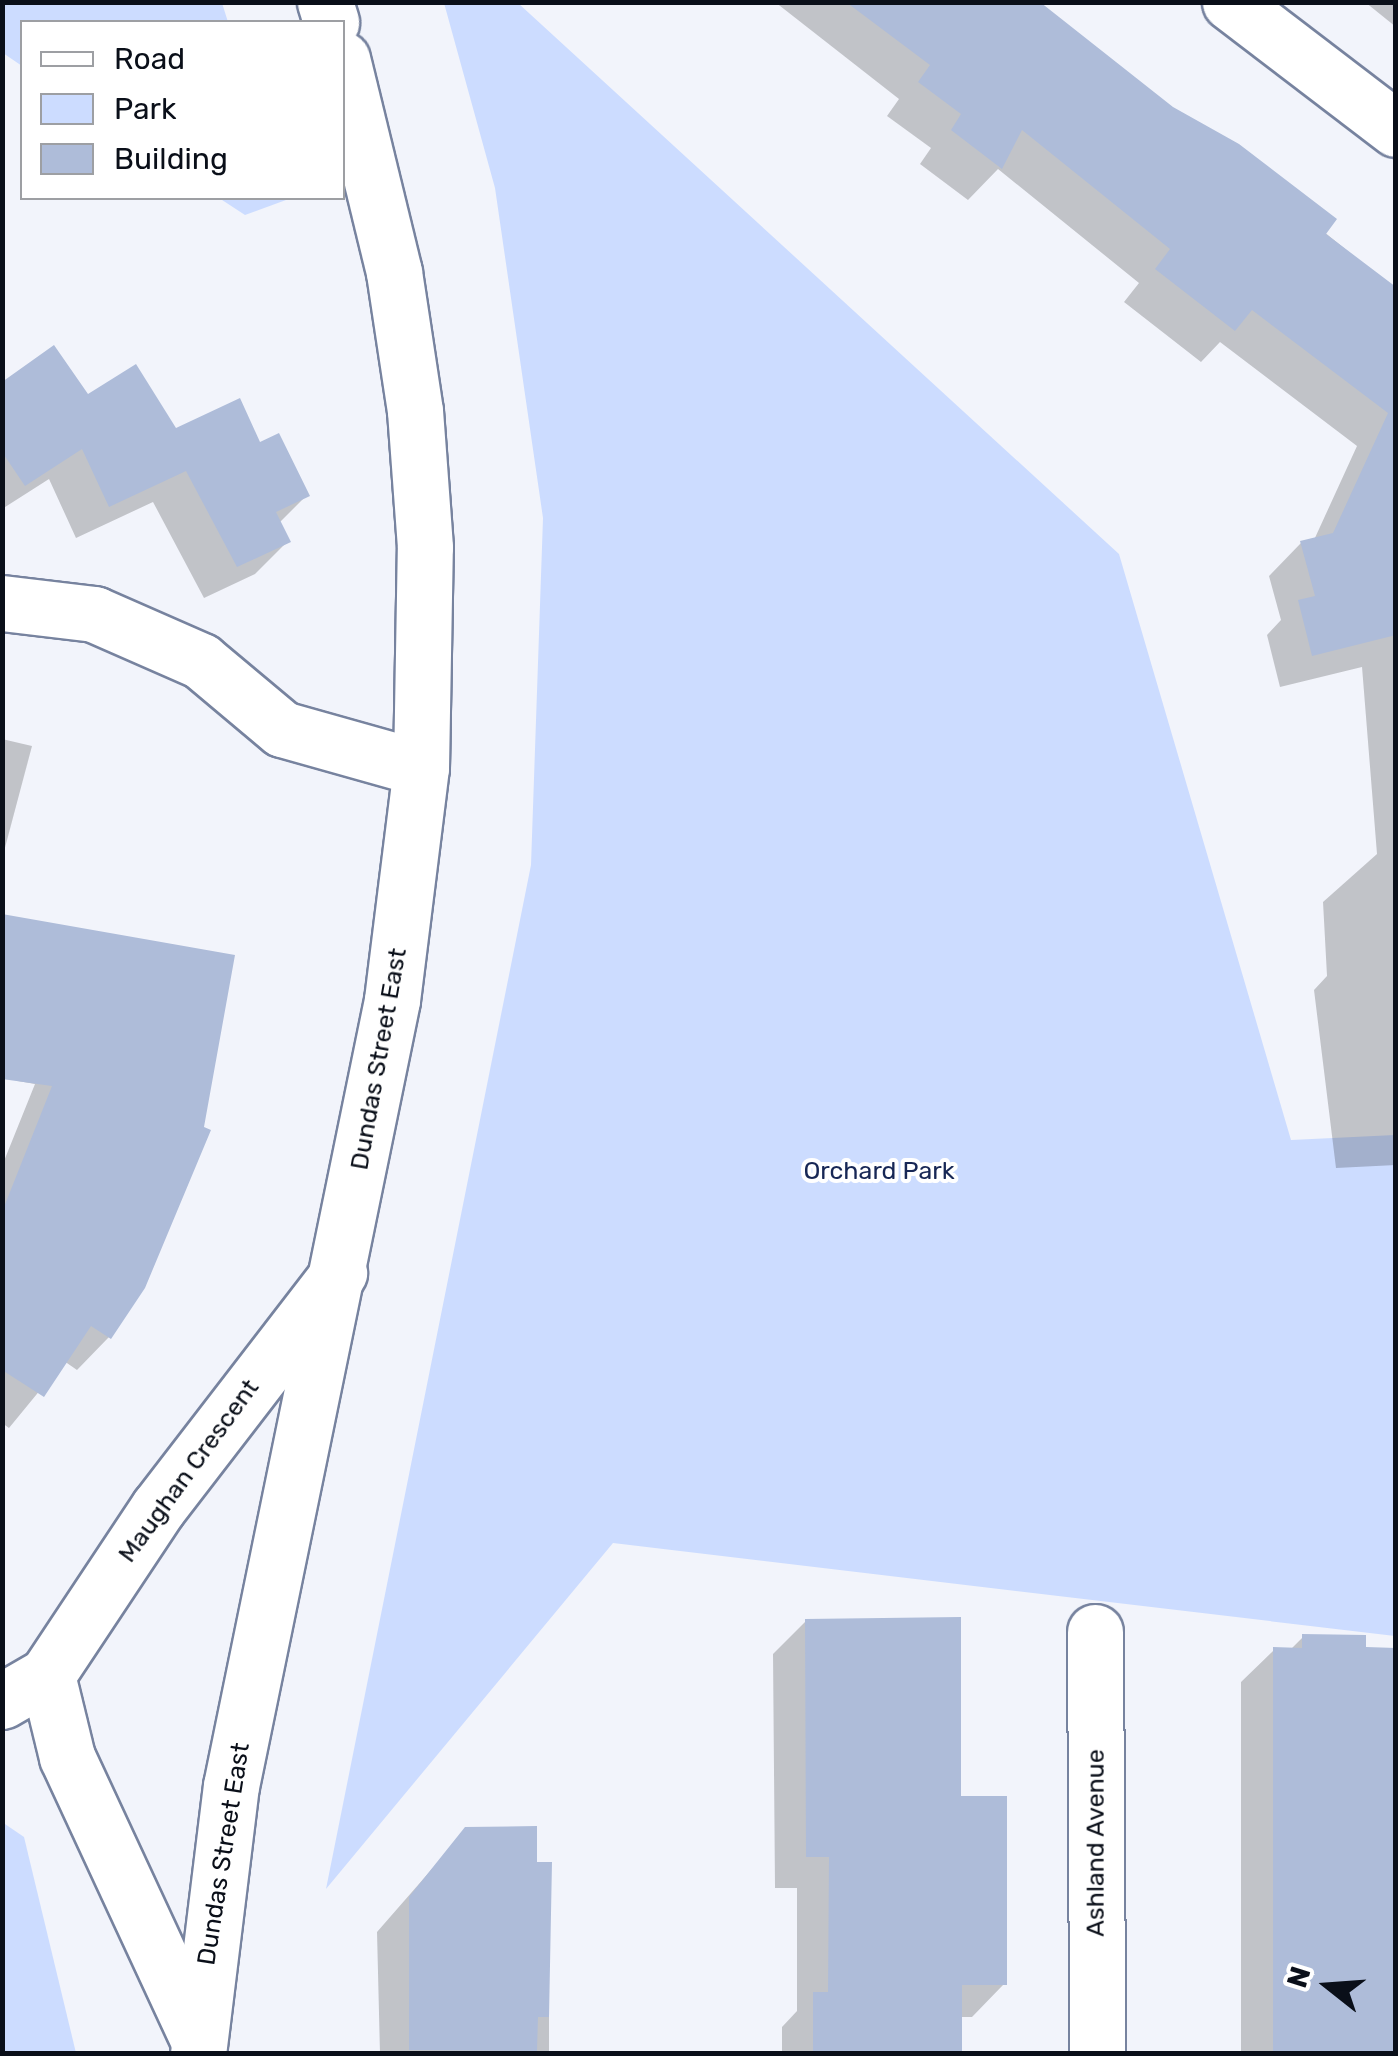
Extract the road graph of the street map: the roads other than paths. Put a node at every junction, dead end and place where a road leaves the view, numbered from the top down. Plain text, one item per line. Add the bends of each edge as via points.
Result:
1 (1230, 2) edge
2 (345, 71) edge
3 (1396, 129) edge
4 (2, 604) edge
5 (421, 768) junction
6 (339, 1273) junction
7 (1095, 1632) dead end
8 (25, 1688) edge
9 (198, 2046) edge
10 (1097, 2054) edge

1 - 3 street
2 - 5 street, Dundas Street East via 394,272 415,411 424,547
4 - 5 street via 94,614 201,661 282,730
5 - 6 street, Dundas Street East via 392,1000
6 - 8 street, Maughan Crescent
6 - 9 street, Dundas Street East via 231,1786
7 - 10 street, Ashland Avenue
8 - 9 street, Maughan Crescent via 67,1756

